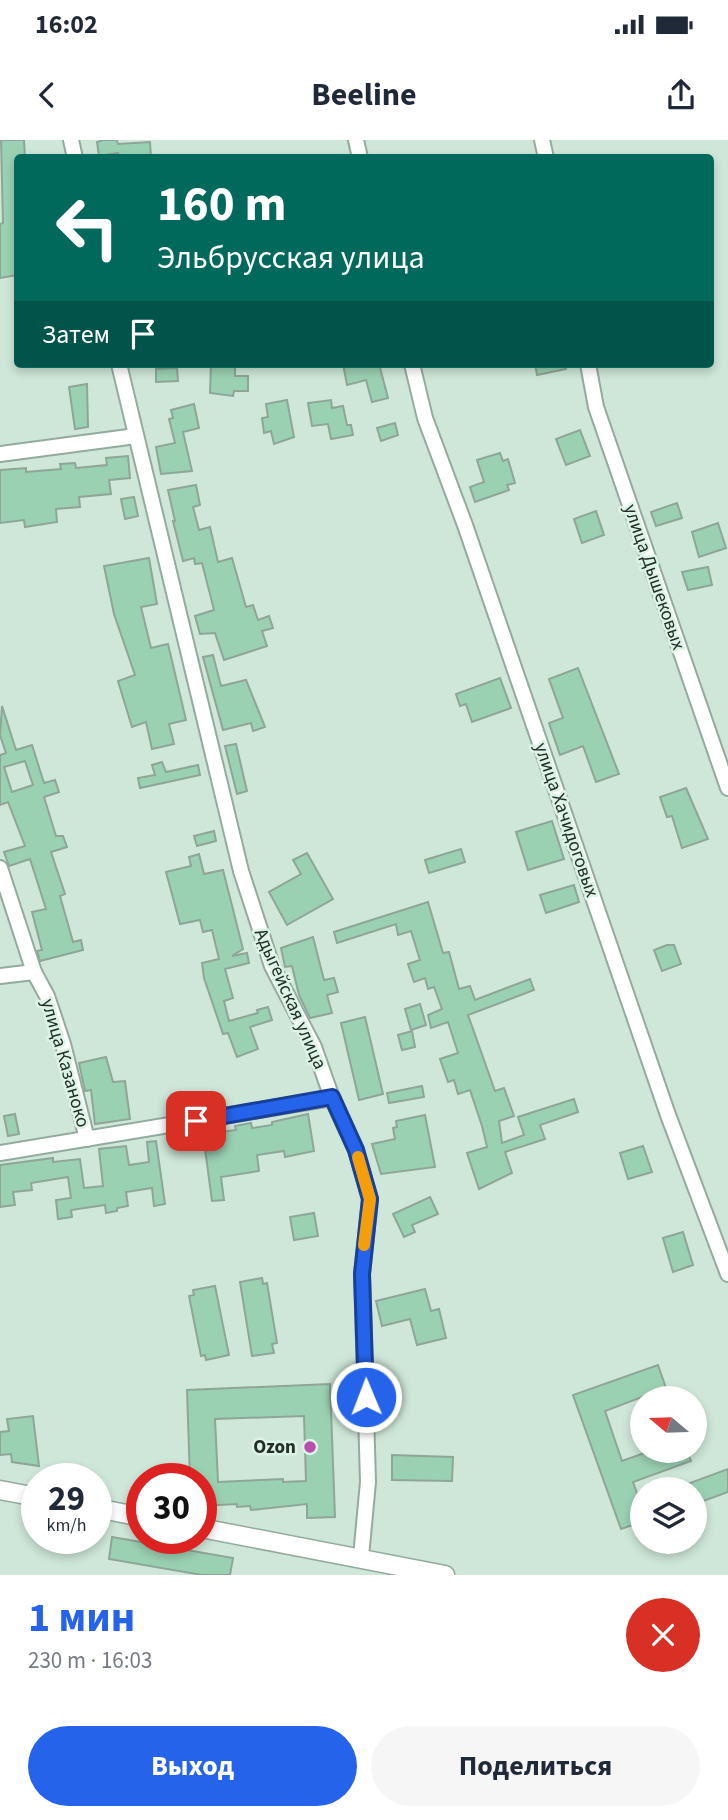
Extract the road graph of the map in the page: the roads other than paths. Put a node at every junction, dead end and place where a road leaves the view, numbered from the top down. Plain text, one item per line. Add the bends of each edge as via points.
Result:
1 (120, 368) edge
2 (413, 368) edge
3 (589, 368) edge
4 (136, 436) junction
5 (0, 454) edge
6 (728, 788) edge
7 (0, 868) edge
8 (34, 972) junction
9 (0, 976) edge
10 (332, 1097) junction
11 (87, 1139) junction
12 (0, 1153) edge
13 (728, 1274) edge
14 (0, 1490) edge
15 (21, 1494) edge
16 (217, 1531) edge
17 (361, 1557) junction
18 (444, 1575) edge

1 - 4 street, Адыгейская улица
2 - 13 street, улица Хачидоговых via 431,436
3 - 6 street, улица Дышековых via 596,407
4 - 5 street
4 - 10 street, Адыгейская улица via 241,871 272,966 314,1047
7 - 8 street, улица Казаноко
8 - 9 street
8 - 11 street, улица Казаноко via 63,1044
10 - 11 street
10 - 17 street, Адыгейская улица via 356,1150 370,1199 362,1274 368,1482
11 - 12 street
14 - 15 street
16 - 17 street
17 - 18 street

